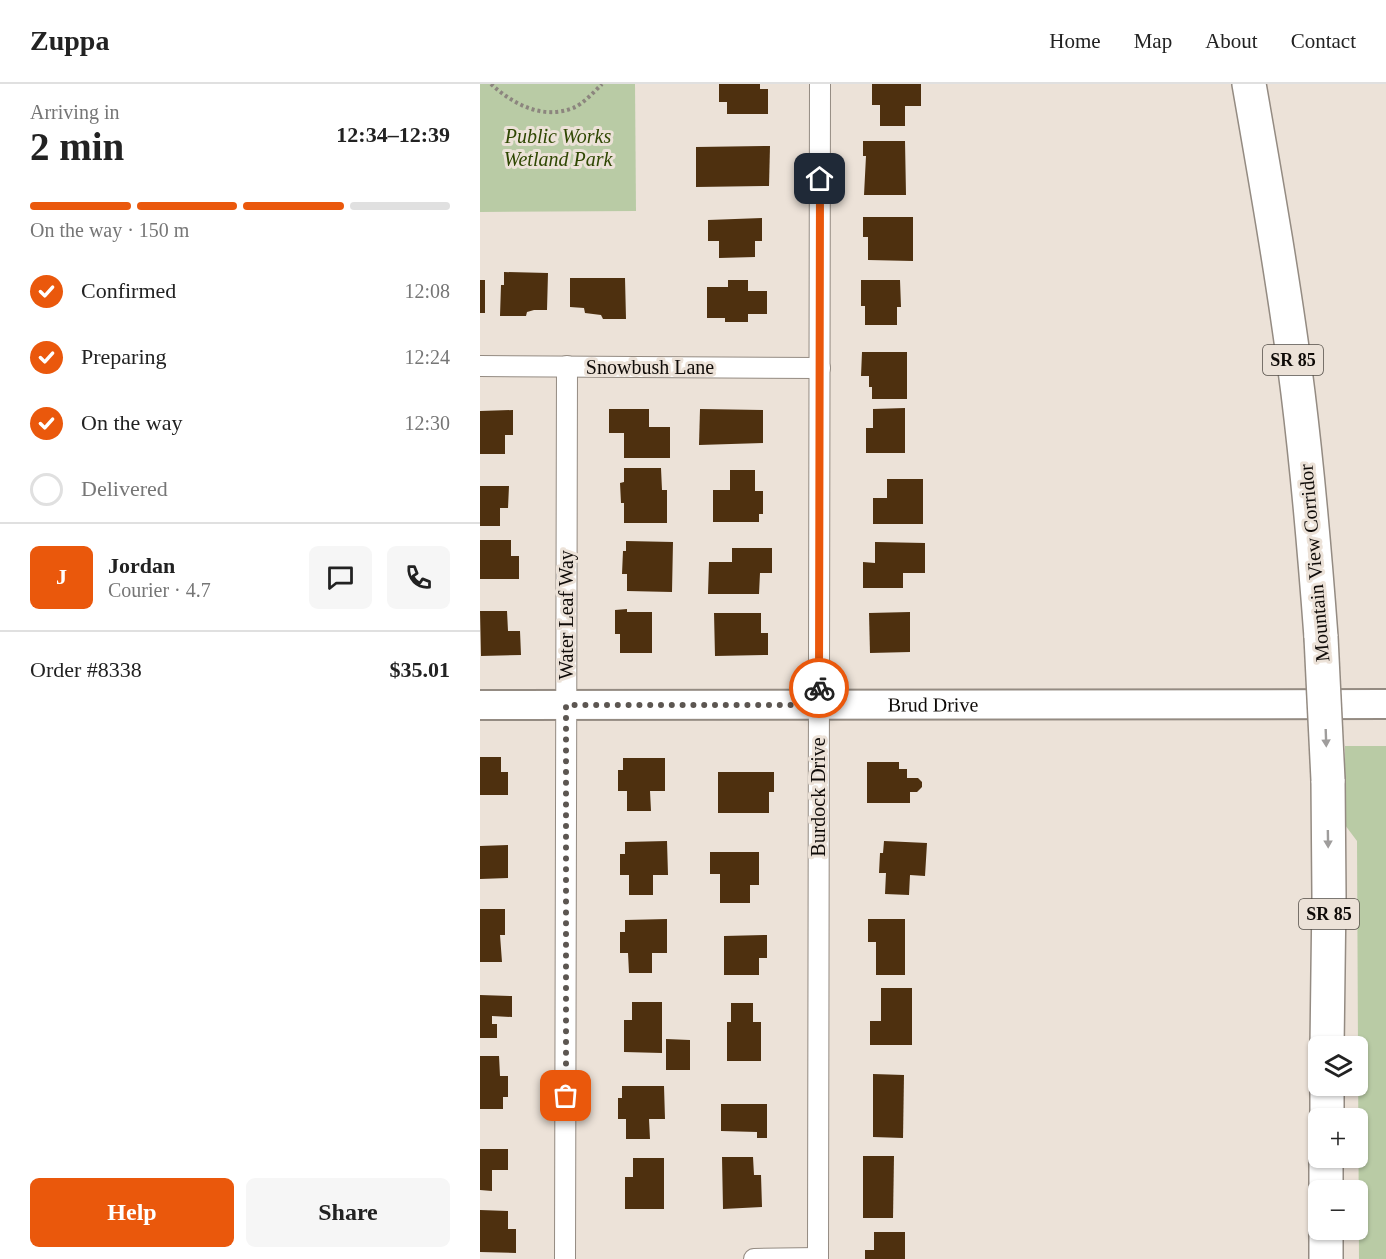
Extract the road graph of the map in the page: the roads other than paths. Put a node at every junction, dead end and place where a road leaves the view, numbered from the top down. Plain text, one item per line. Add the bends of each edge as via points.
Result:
1 (820, 84) edge
2 (1228, 84) edge
3 (1249, 84) edge
4 (480, 366) edge
5 (567, 366) junction
6 (820, 368) junction
7 (1312, 516) junction
8 (1386, 704) edge
9 (480, 705) edge
10 (566, 705) junction
11 (819, 705) junction
12 (1327, 1036) edge
13 (1326, 1240) edge
14 (565, 1259) edge
15 (754, 1259) edge
16 (818, 1259) edge
17 (1326, 1259) edge

1 - 6 street, Burdock Drive
2 - 7 highway
3 - 7 highway, Mountain View Corridor / SR 85 via 1284,294
4 - 5 street, Snowbush Lane
5 - 6 street, Snowbush Lane
5 - 10 street, Water Leaf Way
6 - 11 street, Burdock Drive
7 -> 12 highway, Mountain View Corridor / SR 85, bridge via 1328,780
8 - 11 main road, Brud Drive
9 - 10 main road, Brud Drive
10 - 11 main road, Brud Drive
10 - 14 street, Water Leaf Way
11 - 16 street, Burdock Drive
13 - 17 highway
15 - 16 street

